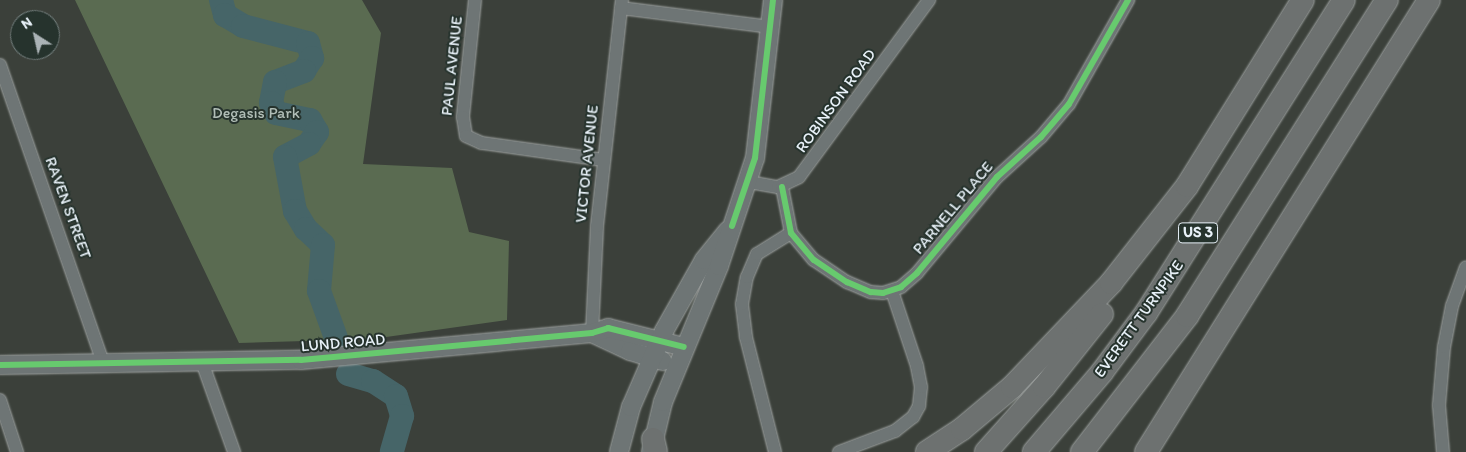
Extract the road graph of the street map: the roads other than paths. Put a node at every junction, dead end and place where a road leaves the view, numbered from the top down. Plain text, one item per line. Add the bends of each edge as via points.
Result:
1 (475, 0) edge
2 (773, 0) edge
3 (929, 0) edge
4 (1128, 0) edge
5 (1303, 0) edge
6 (1344, 0) edge
7 (1387, 0) edge
8 (1429, 0) edge
9 (622, 4) edge
10 (771, 27) junction
11 (0, 65) edge
12 (603, 160) junction
13 (749, 182) junction
14 (1187, 186) junction
15 (782, 187) junction
16 (732, 226) junction
17 (791, 233) junction
18 (1466, 267) edge
19 (892, 291) junction
20 (592, 332) junction
21 (660, 340) junction
22 (684, 347) junction
23 (652, 359) junction
24 (202, 362) junction
25 (104, 363) junction
26 (0, 365) edge
27 (677, 365) junction
28 (0, 400) edge
29 (653, 448) edge
30 (17, 452) edge
31 (234, 452) edge
32 (619, 452) edge
33 (775, 452) edge
34 (839, 452) edge
35 (927, 452) edge
36 (986, 452) edge
37 (1034, 452) edge
38 (1082, 452) edge
39 (1146, 452) edge
40 (1443, 452) edge

1 - 12 street, PAUL AVENUE via 463,117 465,134 482,143
2 - 10 street
3 - 15 street, ROBINSON ROAD via 807,168 796,180
4 - 19 street, PARNELL PLACE via 1084,81 1062,112 963,214 913,278
5 - 14 highway
6 - 37 highway, EVERETT TURNPIKE / US 3 via 1151,306 1102,372
7 - 38 highway, US 3 via 1187,316
8 - 39 highway
9 - 10 street
9 - 12 street, VICTOR AVENUE
10 - 13 street via 758,142
11 - 25 street, RAVEN STREET
12 - 20 street, VICTOR AVENUE
13 - 15 street
13 - 16 street
14 - 35 highway via 1121,271 1061,340 986,410
14 - 36 highway via 1090,330
15 - 17 street
16 - 21 street via 704,260
16 - 22 street via 719,266
17 - 19 street via 808,255 838,277 871,292
17 - 33 street via 764,247 752,265 742,304 746,337
18 - 40 street via 1452,306 1444,347 1439,405
19 - 34 street via 920,378 921,400 917,412 895,431
20 - 21 street, LUND ROAD via 614,328
20 - 23 street
20 - 24 street, LUND ROAD via 326,359
21 - 22 street, LUND ROAD
21 - 23 street
22 - 27 street
23 - 27 street
23 - 32 street via 631,407
24 - 25 street, LUND ROAD
24 - 31 street
25 - 26 street, LUND ROAD
27 - 29 street
28 - 30 street

